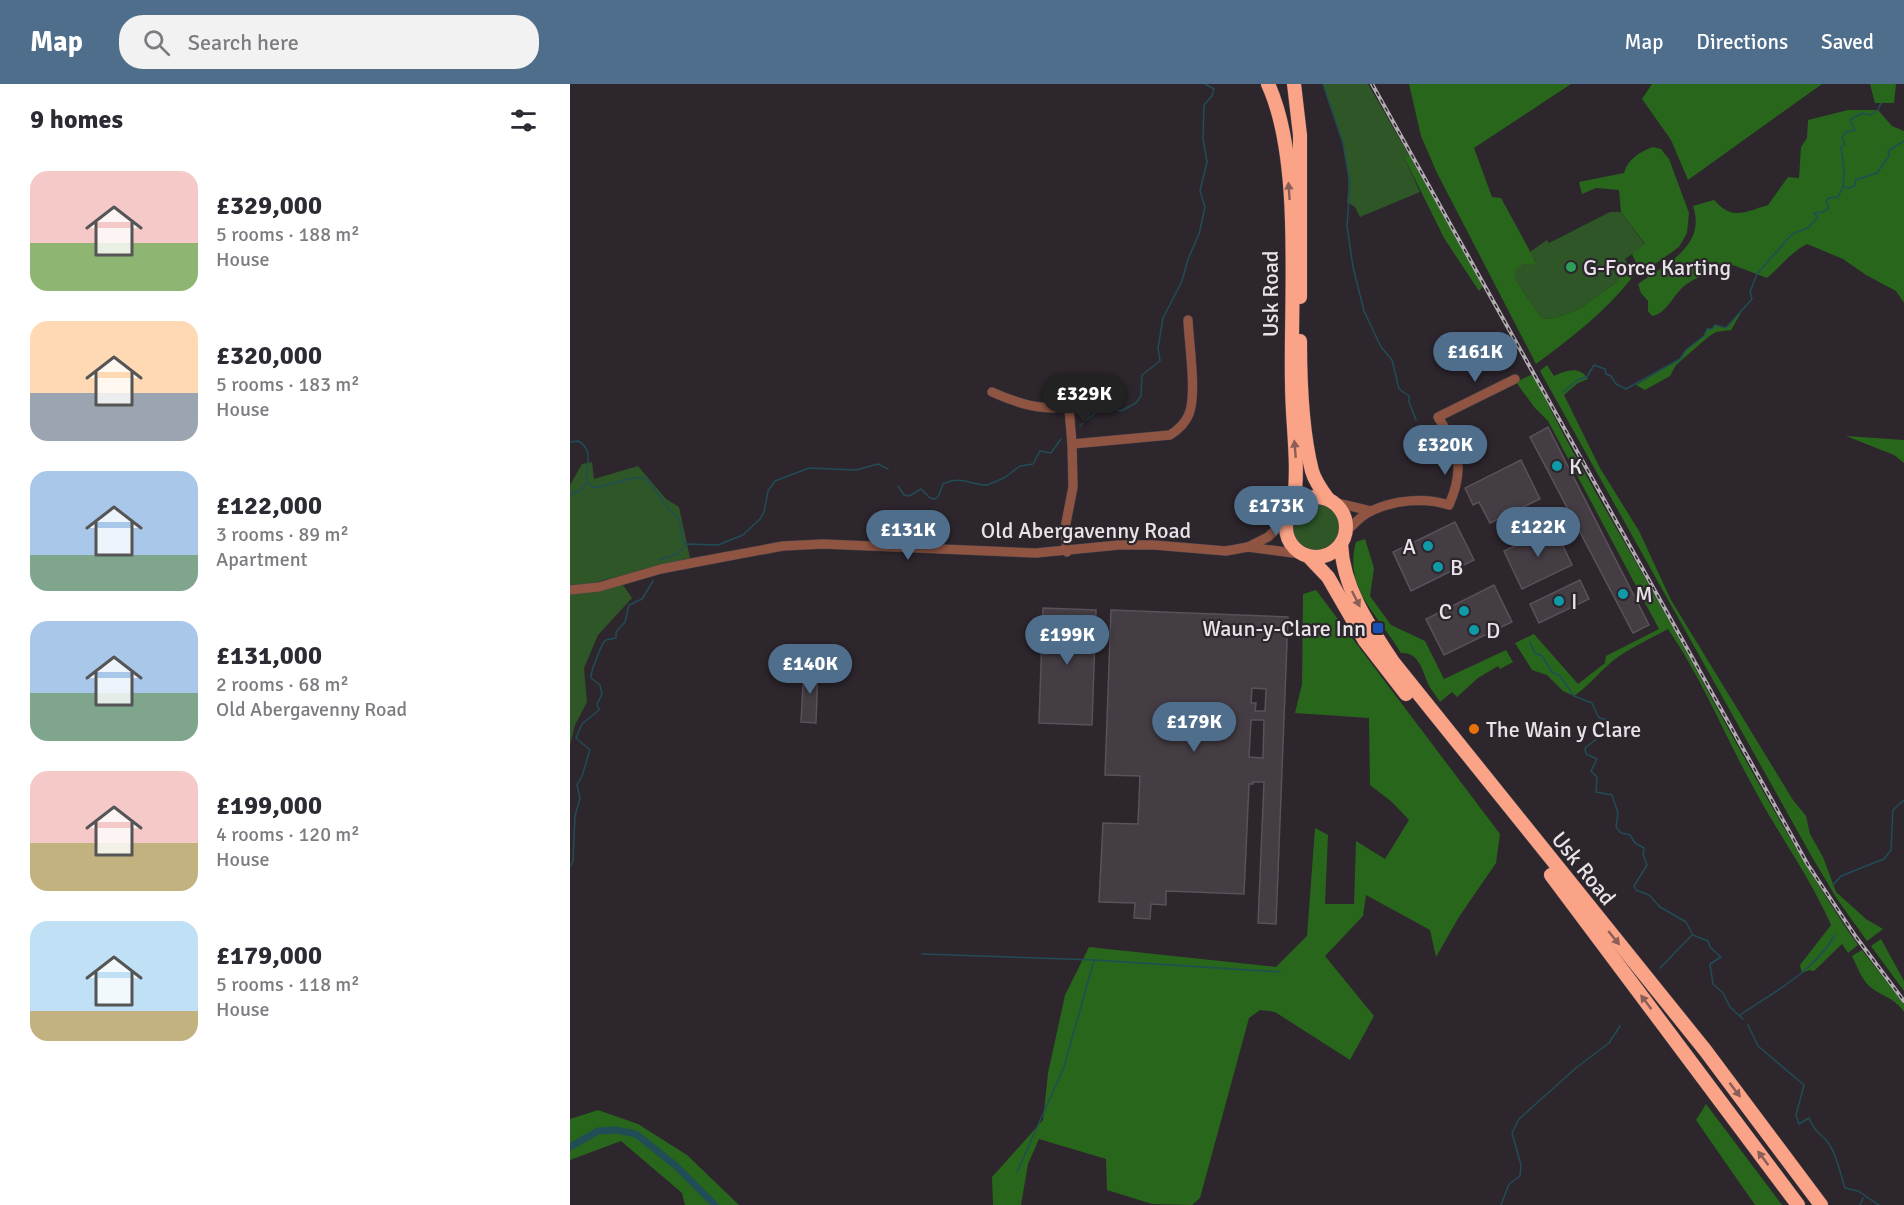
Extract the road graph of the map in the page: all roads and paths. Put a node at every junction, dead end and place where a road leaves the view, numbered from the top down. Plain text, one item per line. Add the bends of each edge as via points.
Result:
1 (1268, 84) edge
2 (1294, 84) edge
3 (1188, 320) dead end
4 (1515, 379) dead end
5 (992, 392) dead end
6 (1094, 400) dead end
7 (1069, 408) junction
8 (1072, 444) junction
9 (1331, 501) junction
10 (1293, 507) junction
11 (1371, 511) junction
12 (1286, 520) junction
13 (1343, 538) junction
14 (1248, 548) junction
15 (1067, 552) junction
16 (1305, 555) junction
17 (570, 590) edge
18 (1798, 1205) edge
19 (1821, 1205) edge

10 -> 1 highway, Usk Road via 1297,475 1292,410 1289,188 1276,108
2 - 9 highway, Usk Road via 1300,135 1300,352 1304,412 1313,473
3 - 8 street via 1192,402 1179,429 1170,435
4 - 11 street via 1438,417 1458,459 1457,483 1449,505 1417,501
5 - 7 street via 1031,406
6 - 7 street
7 - 8 street
8 - 15 street via 1073,487 1065,528
9 - 10 highway via 1312,497
9 - 11 street
9 - 13 highway via 1344,515
10 - 12 highway
11 - 13 street
12 - 14 street via 1268,537
12 - 16 highway via 1288,539
13 - 16 highway via 1329,554
13 -> 19 highway, Usk Road via 1343,567 1348,584 1393,662 1705,1050
14 - 15 street, Old Abergavenny Road via 1226,551 1123,545
14 - 16 street, Old Abergavenny Road
15 - 17 street, Old Abergavenny Road via 783,546 661,569 599,588
18 -> 16 highway, Usk Road via 1555,881 1383,666 1328,576

